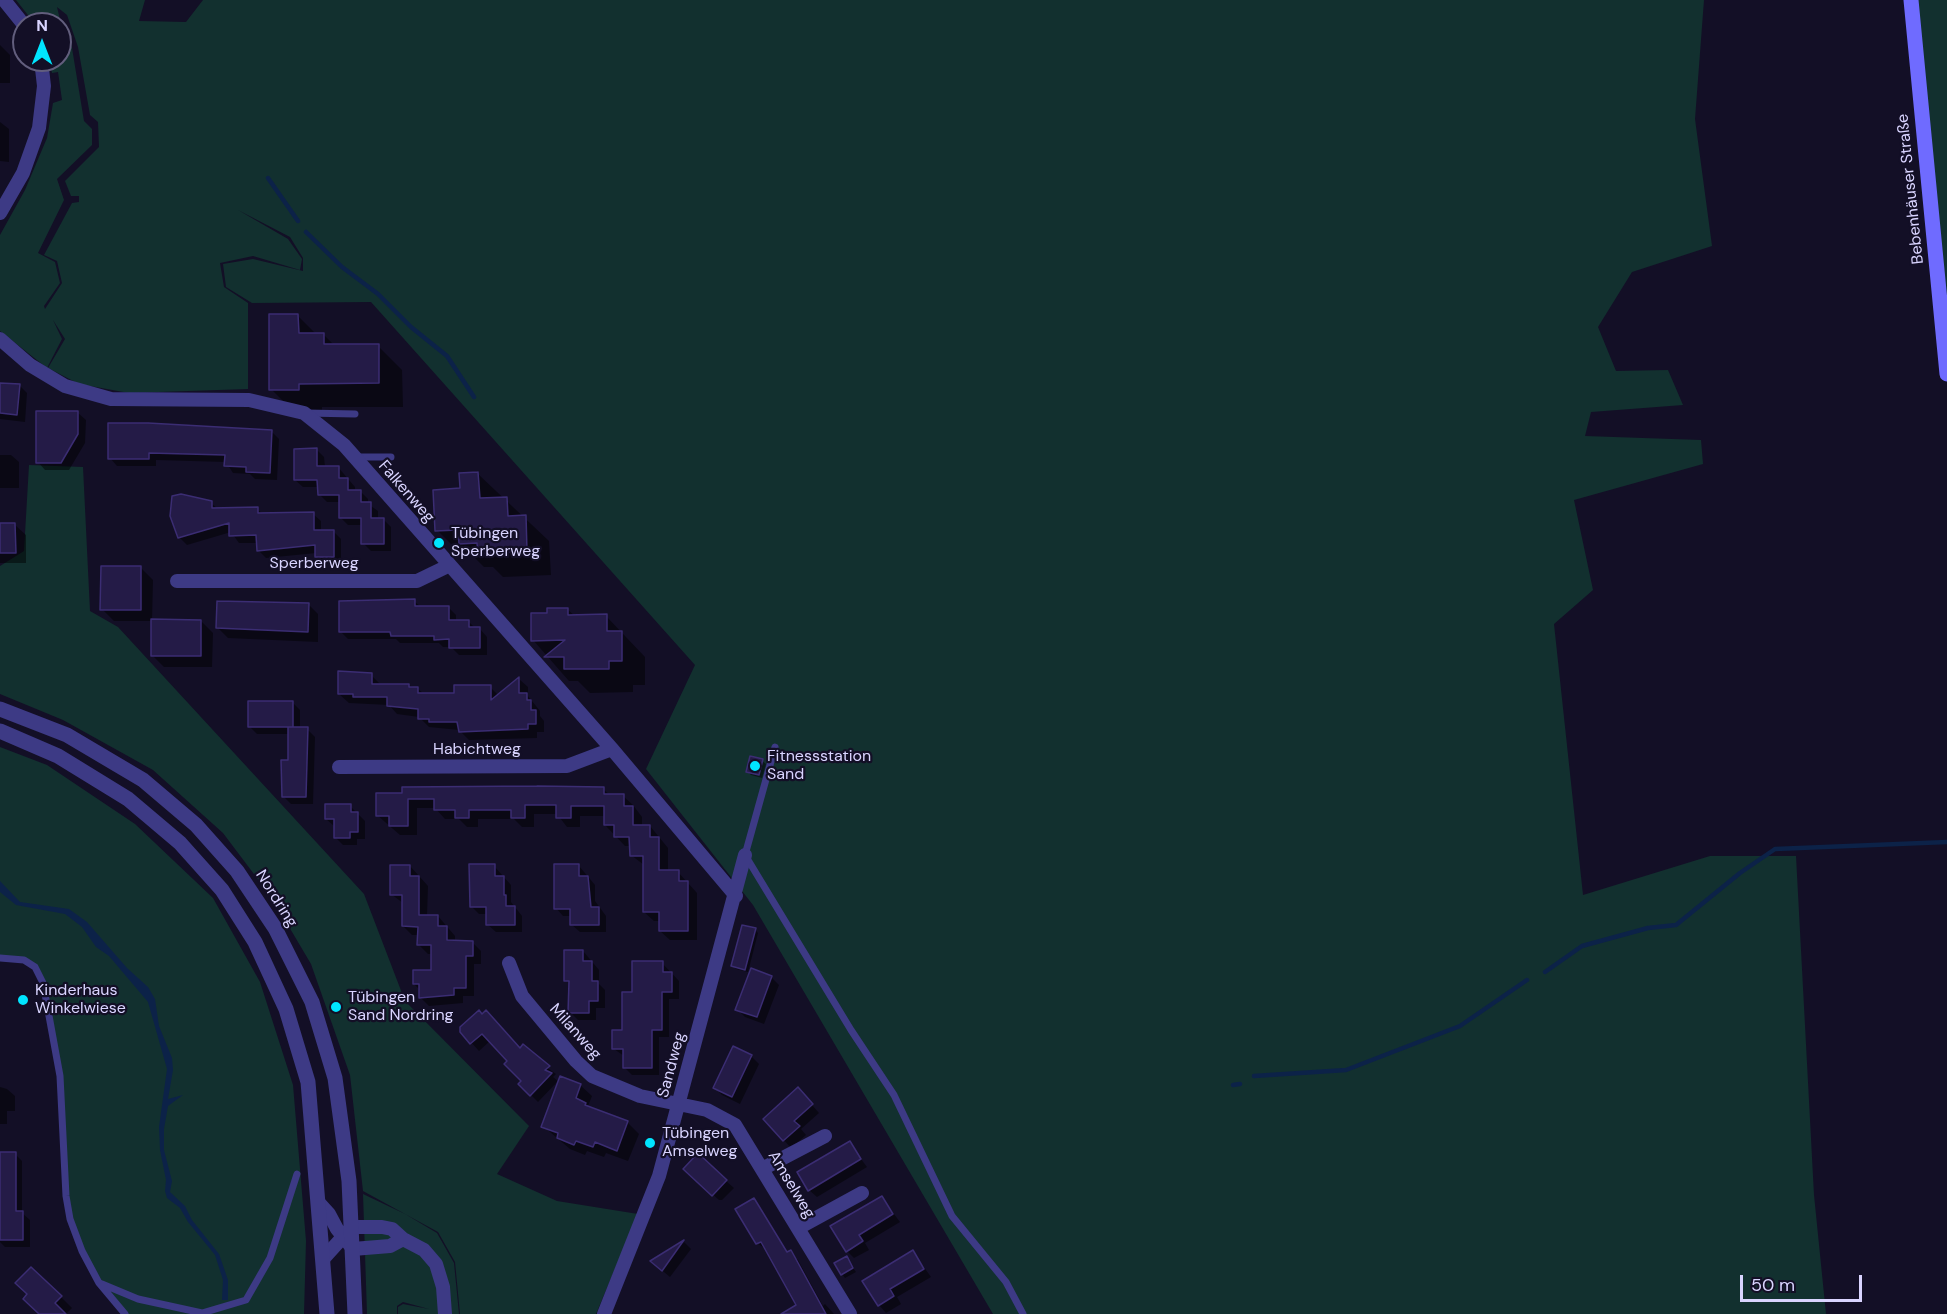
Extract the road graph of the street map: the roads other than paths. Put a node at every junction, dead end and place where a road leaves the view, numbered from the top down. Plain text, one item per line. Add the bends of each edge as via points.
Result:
1 (4, 0) edge
2 (1911, 0) edge
3 (14, 12) edge
4 (42, 72) edge
5 (0, 213) edge
6 (0, 339) edge
7 (1947, 374) edge
8 (304, 413) junction
9 (355, 414) dead end
10 (354, 457) junction
11 (391, 457) dead end
12 (448, 566) junction
13 (177, 581) dead end
14 (0, 710) edge
15 (0, 731) edge
16 (775, 747) dead end
17 (612, 749) junction
18 (339, 767) dead end
19 (745, 855) junction
20 (736, 896) junction
21 (0, 958) edge
22 (509, 963) dead end
23 (678, 1104) junction
24 (825, 1136) dead end
25 (762, 1169) junction
26 (297, 1174) dead end
27 (862, 1193) dead end
28 (319, 1203) junction
29 (798, 1228) junction
30 (347, 1232) junction
31 (403, 1239) junction
32 (353, 1249) junction
33 (323, 1259) junction
34 (99, 1282) junction
35 (125, 1314) edge
36 (202, 1314) edge
37 (327, 1314) edge
38 (355, 1314) edge
39 (445, 1314) edge
40 (604, 1314) edge
41 (850, 1314) edge
42 (1023, 1314) edge

1 - 3 street
2 - 7 main road, Bebenhäuser Straße
4 - 5 street via 39,128 23,173
6 - 8 street, Falkenweg via 30,365 65,386 111,399 249,400
8 - 9 lane
8 - 10 street, Falkenweg
10 - 11 lane
10 - 12 street, Falkenweg
12 - 13 street, Sperberweg via 417,581
12 - 17 street, Falkenweg
14 - 30 street, Nordring via 68,735 143,780 196,825 237,871 275,928 312,1002 335,1078 342,1117
15 - 28 street via 58,756 128,799 180,843 222,890 255,942 286,1009 308,1082
16 - 19 lane
17 - 18 street, Habichtweg via 567,766
17 - 20 street, Falkenweg
19 - 20 street, Sandweg
19 - 42 lane via 894,1095 952,1216 1006,1282
20 - 23 street, Sandweg
21 - 34 lane via 24,960 35,967 43,983 60,1076 70,1219
22 - 23 street, Milanweg via 522,996 592,1076 630,1092
23 - 25 street, Amselweg via 706,1110 735,1125
23 - 40 street, Sandweg via 659,1176
24 - 25 street
25 - 29 street, Amselweg
26 - 36 lane via 270,1258 246,1300
27 - 29 street
28 - 30 street, Nordring
28 - 33 street
29 - 41 street, Amselweg
30 - 31 street via 382,1227 392,1229
30 - 32 street, Nordring
30 - 33 street
31 - 32 street via 390,1246
31 - 39 street via 424,1250 436,1264
32 - 38 street, Nordring
33 - 37 street
34 - 35 lane
34 - 36 lane via 138,1299

